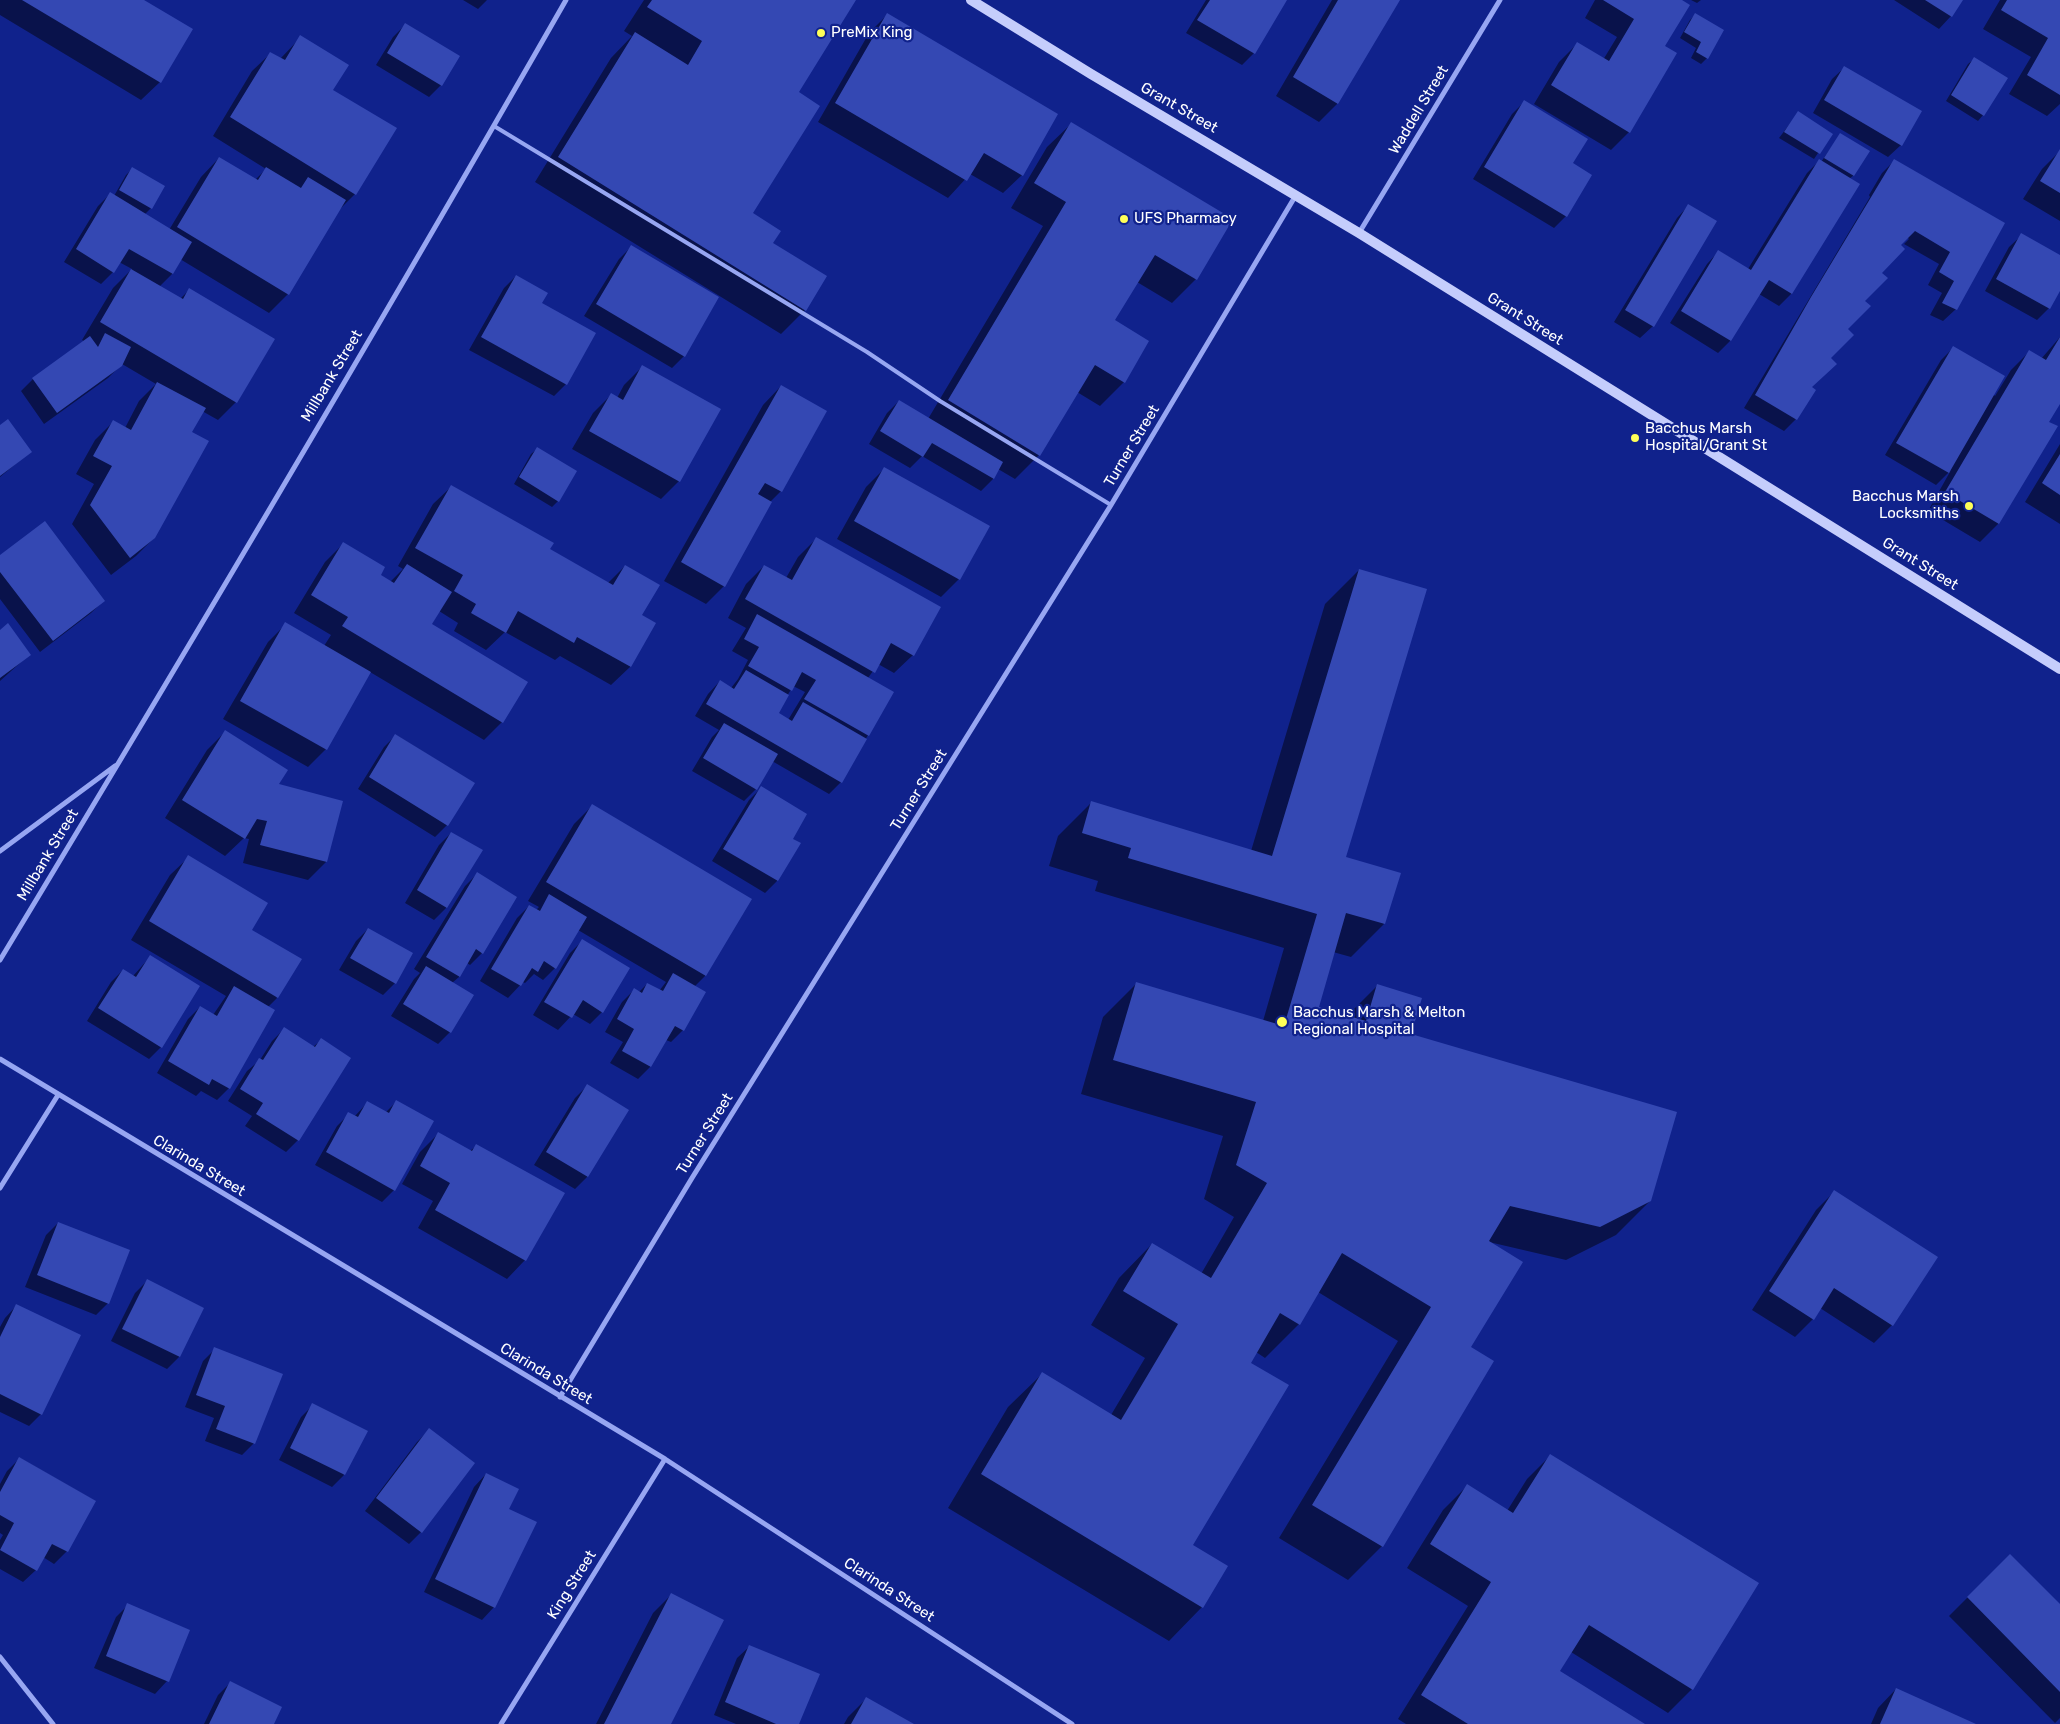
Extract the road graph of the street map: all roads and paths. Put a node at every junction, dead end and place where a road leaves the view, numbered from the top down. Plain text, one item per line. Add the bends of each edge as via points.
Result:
1 (566, 0) edge
2 (971, 0) edge
3 (1500, 0) edge
4 (494, 126) junction
5 (1296, 194) junction
6 (1360, 233) junction
7 (1111, 505) junction
8 (2060, 669) edge
9 (118, 764) junction
10 (0, 851) edge
11 (0, 960) edge
12 (0, 1059) edge
13 (58, 1095) junction
14 (0, 1188) edge
15 (560, 1397) junction
16 (665, 1459) junction
17 (0, 1657) edge
18 (53, 1724) edge
19 (501, 1724) edge
20 (1072, 1724) edge

1 - 4 street, Millbank Street
2 - 5 main road, Grant Street
3 - 6 street, Waddell Street
4 - 7 lane via 867,352
4 - 9 street, Millbank Street
5 - 6 main road, Grant Street
5 - 7 street, Turner Street
6 - 8 main road, Grant Street
7 - 15 street, Turner Street
9 - 10 street, Millbank Street
9 - 11 street, Millbank Street
12 - 13 street, Clarinda Street
13 - 14 street
13 - 15 street, Clarinda Street
15 - 16 street, Clarinda Street
16 - 19 street, King Street
16 - 20 street, Clarinda Street
17 - 18 street

